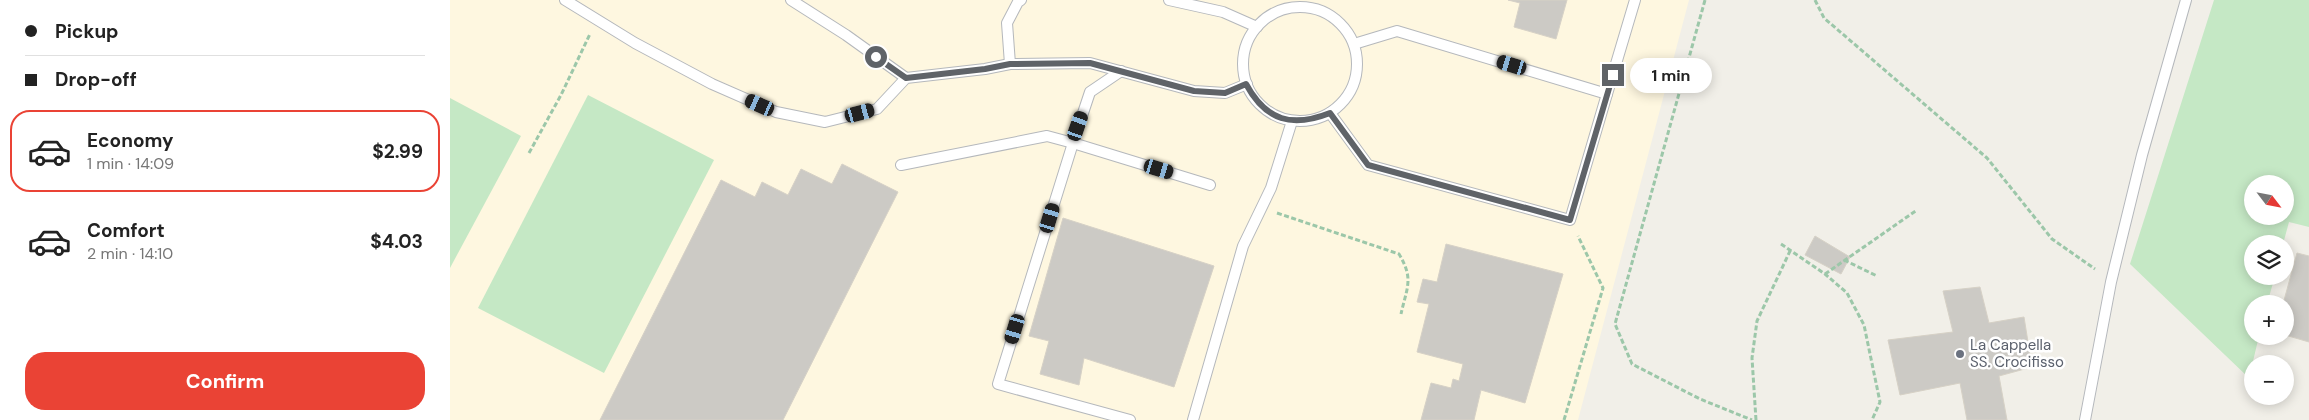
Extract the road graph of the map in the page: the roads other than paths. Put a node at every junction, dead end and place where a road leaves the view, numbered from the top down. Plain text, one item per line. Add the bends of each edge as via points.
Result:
1 (565, 0) edge
2 (790, 0) edge
3 (1021, 0) edge
4 (1169, 0) edge
5 (1635, 0) edge
6 (2186, 0) edge
7 (1316, 4) edge
8 (1256, 27) junction
9 (1354, 44) junction
10 (1010, 64) junction
11 (1121, 71) junction
12 (906, 78) junction
13 (1246, 84) junction
14 (1607, 94) junction
15 (1330, 113) junction
16 (1292, 121) junction
17 (1073, 143) junction
18 (901, 165) dead end
19 (1210, 185) dead end
20 (1130, 420) edge
21 (1192, 420) edge
22 (2085, 420) edge

1 - 12 lane via 712,84 776,112 825,122 877,109
2 - 12 lane
3 - 10 lane via 1007,24
4 - 8 lane via 1224,12
5 - 14 lane
6 - 22 lane via 2142,155 2112,282
7 - 8 lane via 1283,9
7 - 9 lane via 1345,28
8 - 13 lane via 1244,54
9 - 14 lane via 1397,32
9 - 15 lane via 1357,63 1354,83 1345,100
10 - 11 lane via 1090,63
10 - 12 lane
11 - 13 lane via 1194,91 1225,93
11 - 17 lane via 1090,92
13 - 16 lane via 1264,108
14 - 15 lane via 1570,220 1368,165
15 - 16 lane via 1311,120
16 - 21 lane via 1271,188 1243,246
17 - 18 lane via 1047,136
17 - 19 lane
17 - 20 lane via 998,384

